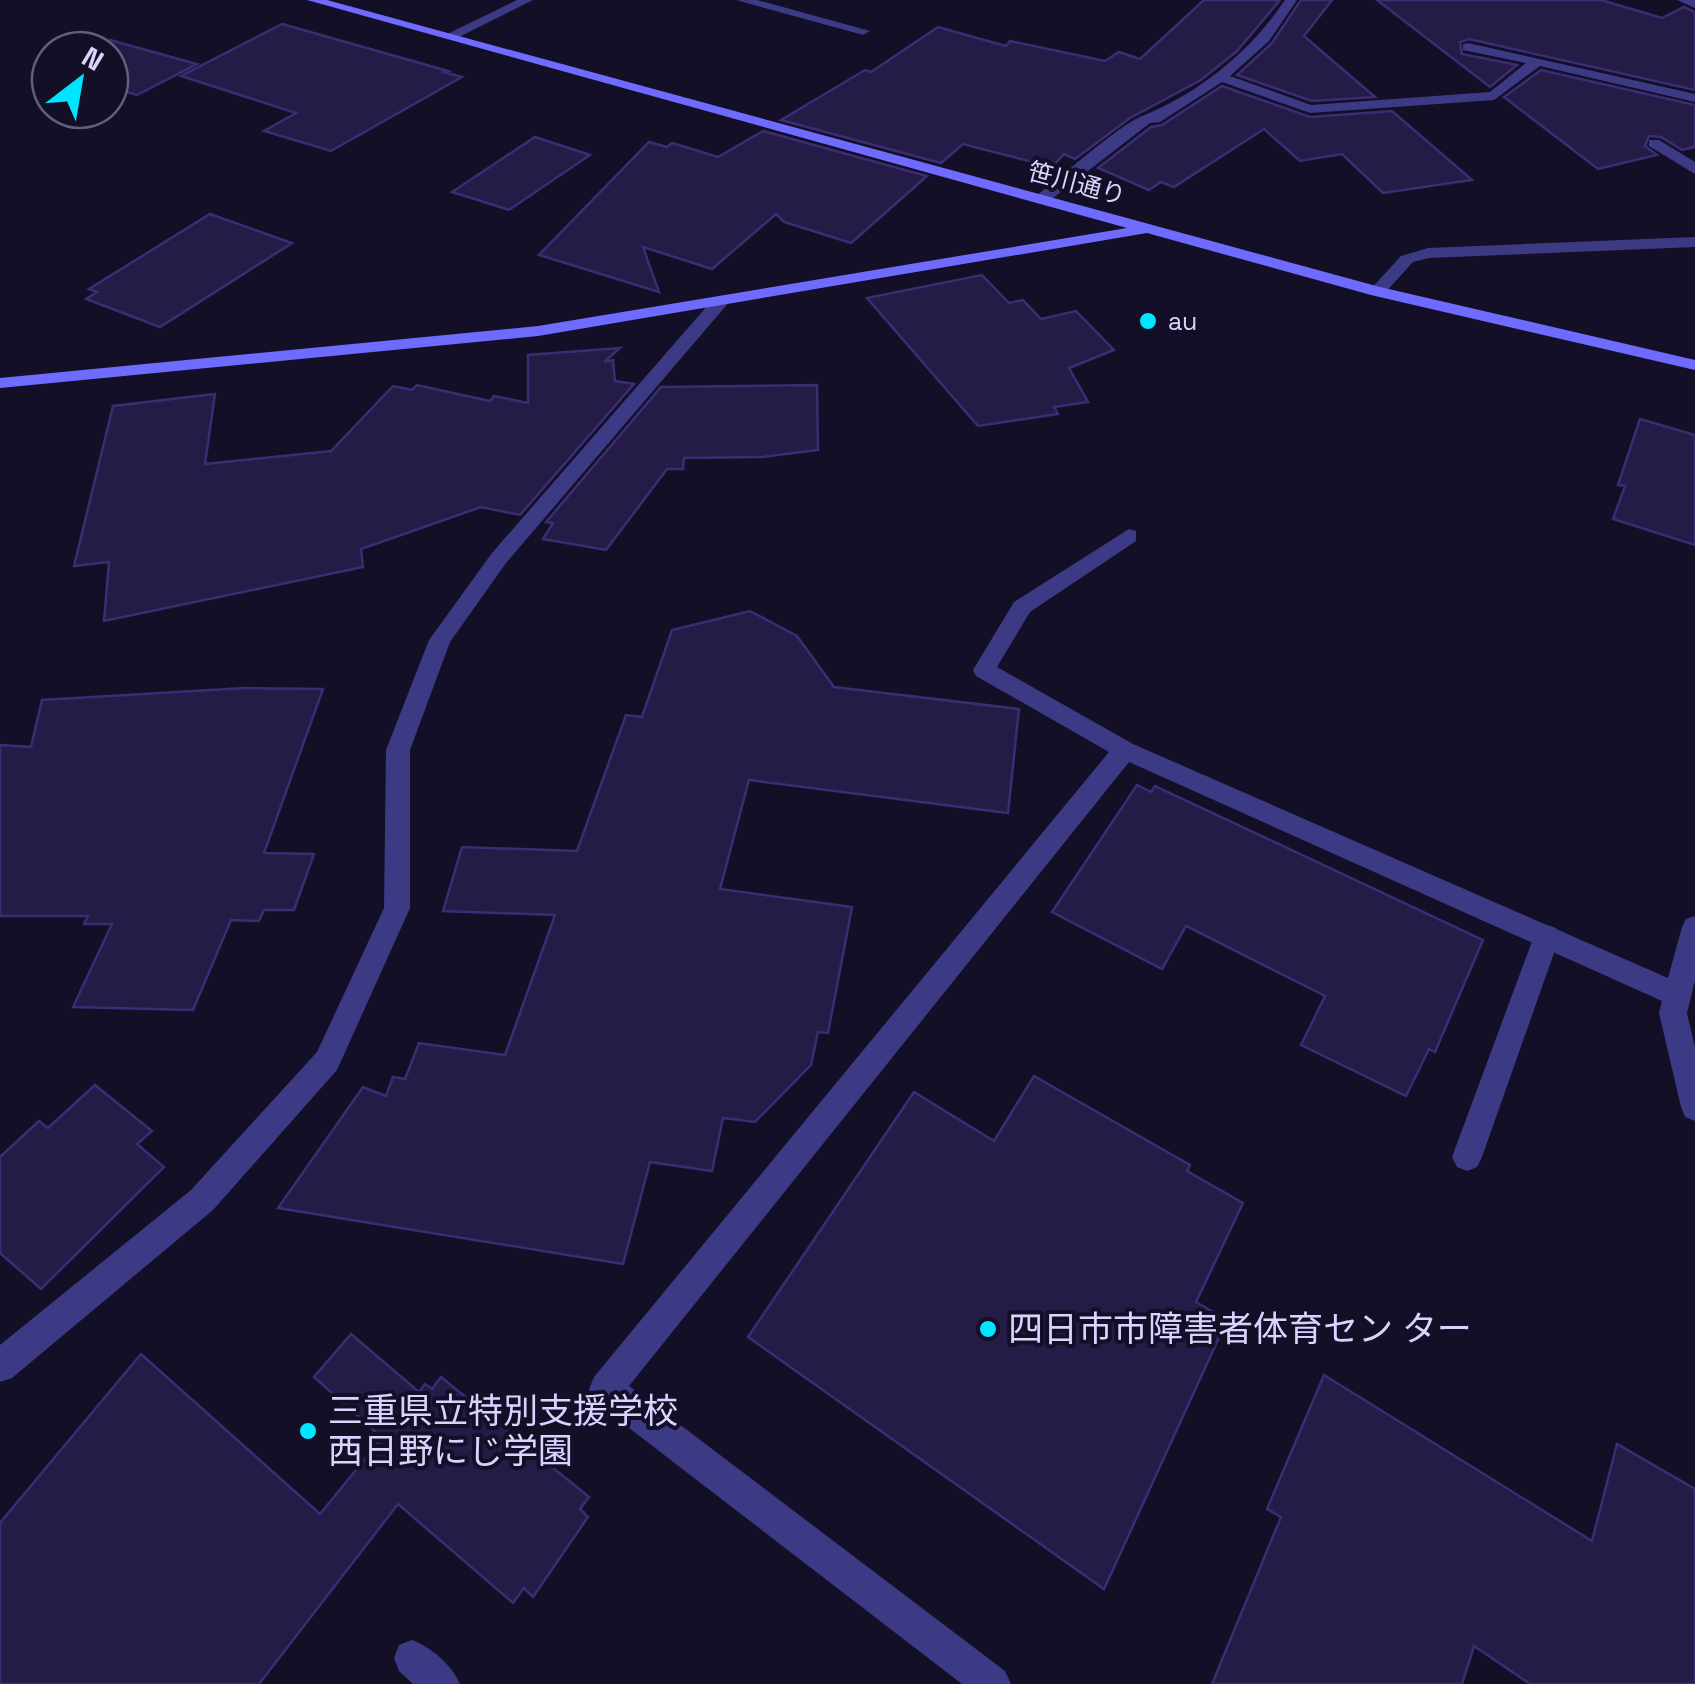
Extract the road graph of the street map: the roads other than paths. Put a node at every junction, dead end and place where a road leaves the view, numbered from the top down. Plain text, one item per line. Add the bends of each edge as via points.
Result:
1 (314, 0) edge
2 (527, 0) edge
3 (742, 0) edge
4 (1291, 0) edge
5 (1683, 0) edge
6 (1695, 4) edge
7 (864, 31) dead end
8 (450, 36) junction
9 (1468, 47) dead end
10 (1536, 61) junction
11 (1222, 78) junction
12 (1695, 98) edge
13 (1654, 143) dead end
14 (1695, 170) edge
15 (1042, 199) junction
16 (1151, 228) junction
17 (1695, 242) edge
18 (1377, 291) junction
19 (722, 301) junction
20 (1695, 365) edge
21 (0, 383) edge
22 (1129, 536) dead end
23 (1125, 750) junction
24 (1695, 927) edge
25 (1546, 936) junction
26 (1674, 993) junction
27 (1695, 1108) edge
28 (1466, 1157) dead end
29 (0, 1366) edge
30 (412, 1658) dead end
31 (441, 1684) edge
32 (992, 1684) edge

1 - 8 street, 笹川通り
2 - 8 street
3 - 7 street
4 - 11 street via 1274,30
5 - 6 street
8 - 15 street, 笹川通り
9 - 10 street
10 - 11 street via 1494,96 1310,109
10 - 12 street
11 - 15 street via 1138,125
13 - 14 street
15 - 16 street, 笹川通り
16 - 18 street, 笹川通り
16 - 19 street
17 - 18 street via 1428,253 1407,259
18 - 20 street, 笹川通り
19 - 21 street via 538,331
19 - 29 street via 499,558 440,640 398,750 397,908 327,1061 202,1200
22 - 23 street via 1022,607 984,670
23 - 25 street
23 - 32 street via 606,1389
24 - 26 street
25 - 26 street
25 - 28 street
26 - 27 street
30 - 31 street

